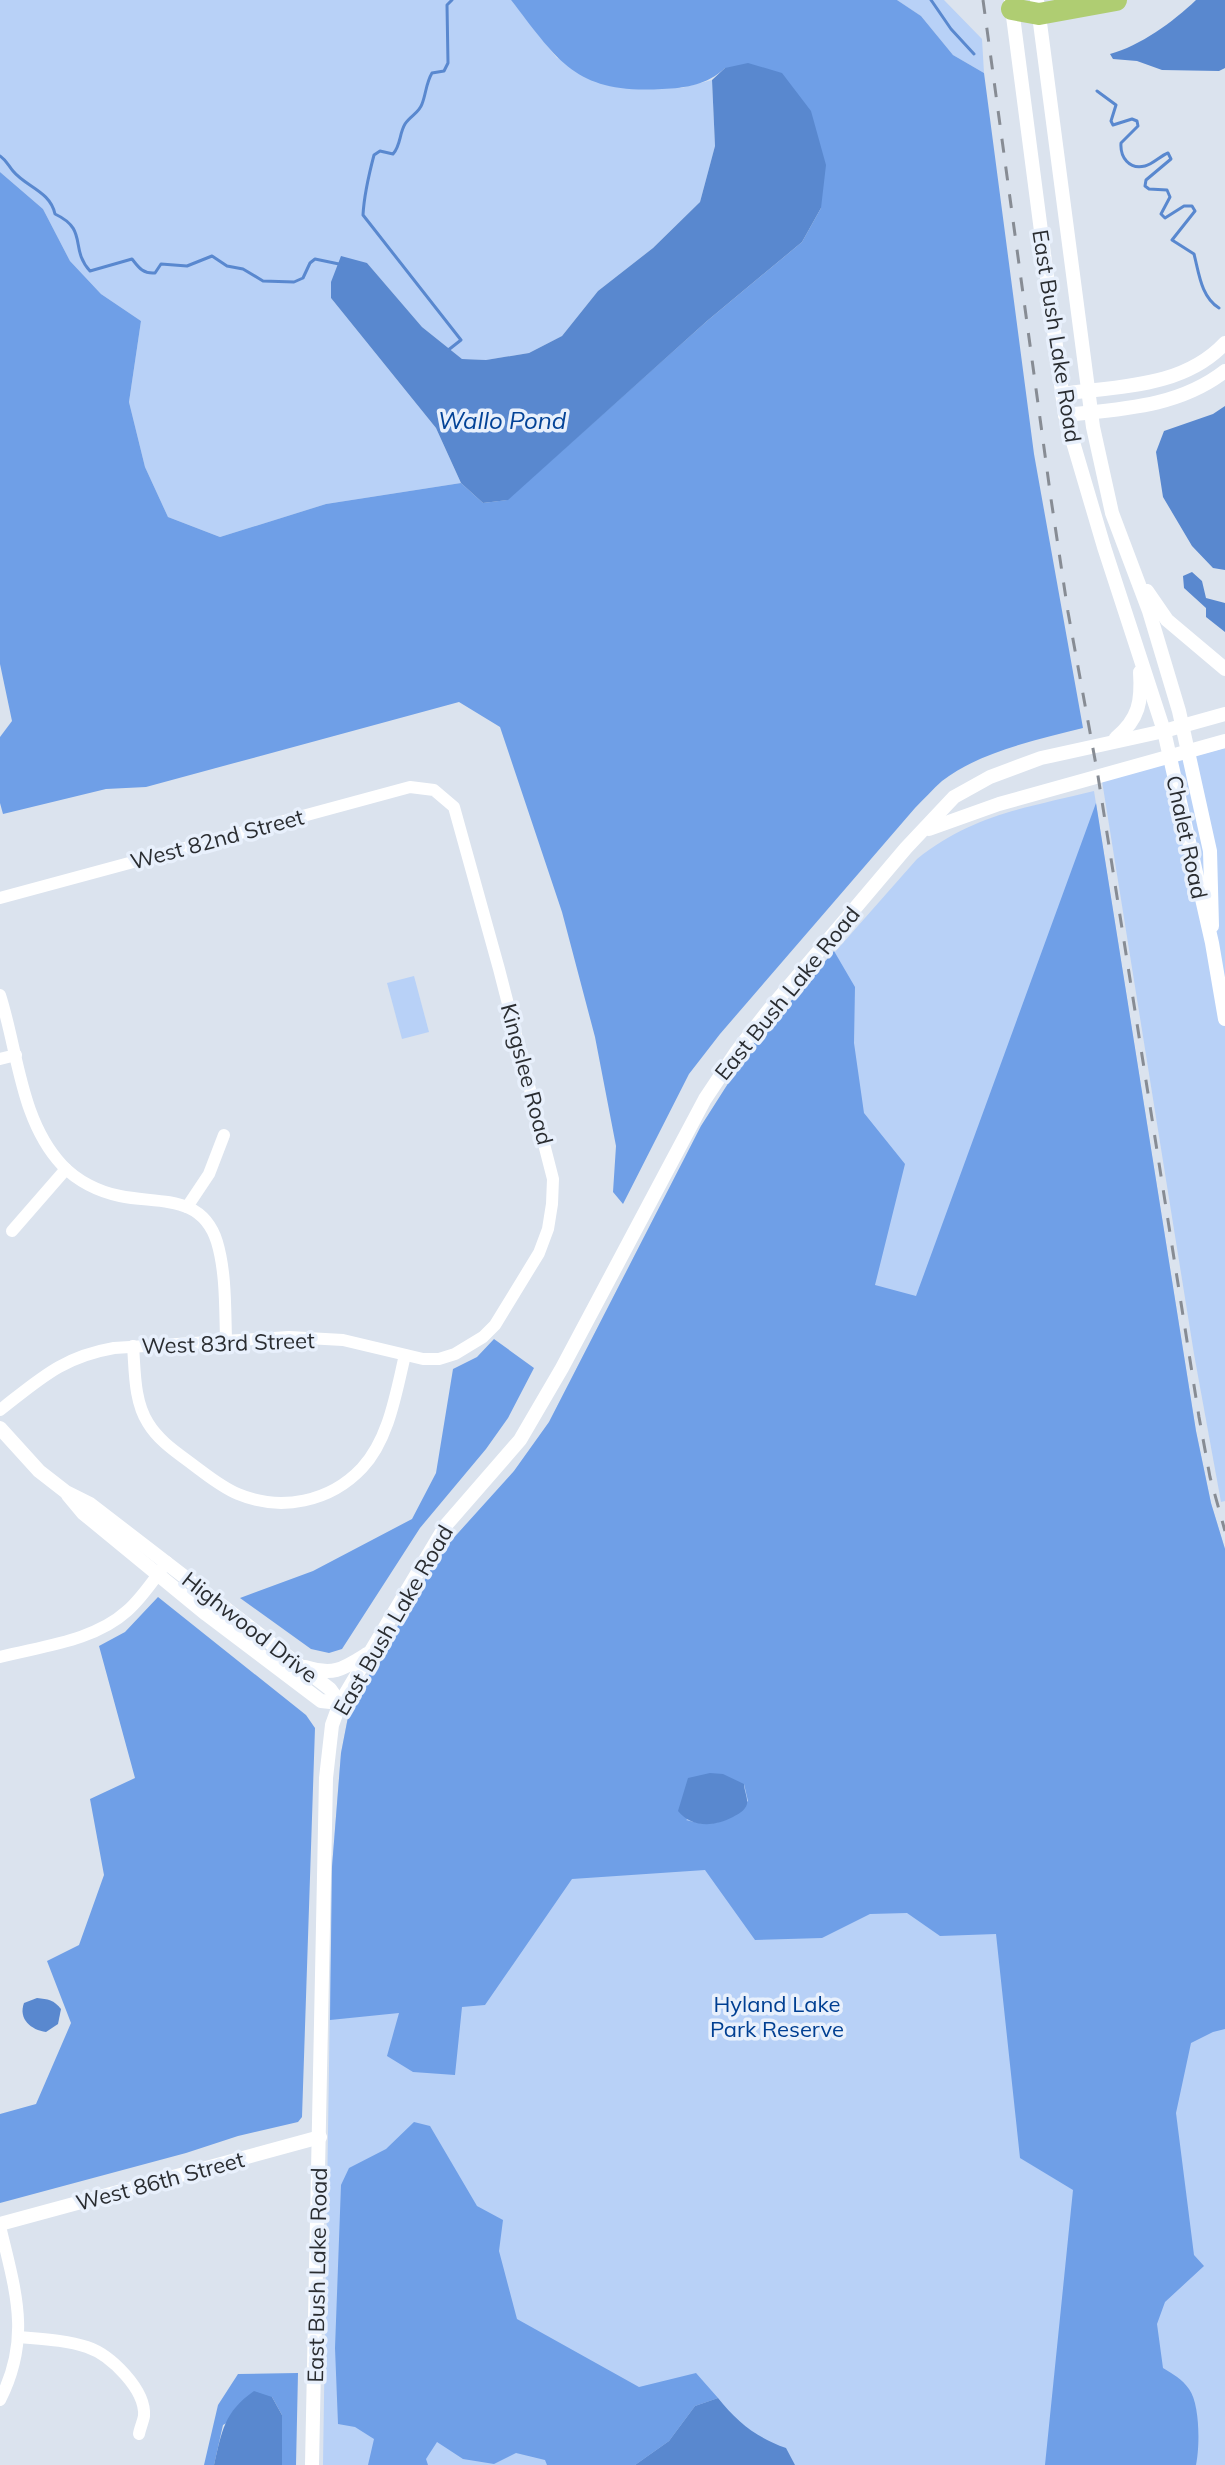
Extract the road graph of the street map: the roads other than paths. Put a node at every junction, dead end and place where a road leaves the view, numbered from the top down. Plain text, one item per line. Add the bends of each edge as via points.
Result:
1 (1116, 0) edge
2 (1025, 5) edge
3 (1225, 343) edge
4 (1225, 371) edge
5 (1088, 390) junction
6 (1062, 394) junction
7 (1091, 412) junction
8 (1065, 415) junction
9 (1138, 578) junction
10 (1138, 648) junction
11 (1225, 669) edge
12 (1225, 714) edge
13 (1182, 725) junction
14 (1164, 731) junction
15 (1225, 741) edge
16 (1110, 742) junction
17 (1188, 752) junction
18 (1170, 757) junction
19 (434, 790) joint
20 (925, 830) junction
21 (0, 898) edge
22 (1212, 943) junction
23 (0, 995) edge
24 (1225, 1019) edge
25 (16, 1055) junction
26 (0, 1059) edge
27 (224, 1135) dead end
28 (66, 1169) junction
29 (187, 1207) junction
30 (12, 1231) dead end
31 (226, 1339) junction
32 (133, 1346) junction
33 (469, 1346) joint
34 (405, 1355) junction
35 (0, 1410) edge
36 (0, 1428) edge
37 (66, 1492) junction
38 (167, 1562) junction
39 (157, 1575) junction
40 (371, 1652) junction
41 (0, 1657) edge
42 (299, 1664) junction
43 (340, 1703) junction
44 (320, 2137) junction
45 (0, 2225) edge
46 (20, 2337) junction
47 (0, 2400) edge
48 (139, 2434) dead end
49 (312, 2465) edge

1 - 2 highway
2 - 5 street, East Bush Lake Road
2 - 6 street, East Bush Lake Road
3 - 5 street via 1200,363 1164,379
4 - 7 street via 1169,400
5 - 6 street
5 - 7 street, East Bush Lake Road
6 - 8 street, East Bush Lake Road
7 - 8 street
7 - 9 street, East Bush Lake Road via 1112,513
8 - 10 street, East Bush Lake Road
9 - 11 street via 1167,620
9 - 13 street, East Bush Lake Road
10 - 14 street, East Bush Lake Road
10 - 16 street via 1140,706 1129,727
12 - 13 street
13 - 14 street
13 - 17 street, Chalet Road
14 - 16 street, East Bush Lake Road
14 - 18 street, Chalet Road
15 - 17 street, East Bush Lake Road
16 - 20 street, East Bush Lake Road via 990,777 954,797
17 - 18 street, East Bush Lake Road
17 - 22 street, Chalet Road via 1210,851
18 - 20 street, East Bush Lake Road
18 - 22 street, Chalet Road
19 - 21 street, West 82nd Street via 410,787
19 - 33 street, Kingslee Road via 454,807 553,1179 548,1229 539,1253 495,1325
20 - 40 street, East Bush Lake Road via 737,1051 705,1099 528,1428 446,1525
22 - 24 street, Chalet Road
23 - 25 street
25 - 26 street
25 - 28 street via 35,1126
27 - 29 street via 209,1174
28 - 29 street via 119,1196
28 - 30 street
29 - 31 street via 216,1238
31 - 32 street, West 83rd Street
31 - 34 street, West 83rd Street via 343,1340
32 - 34 street via 140,1404 157,1436 236,1493 281,1503 325,1494 363,1467 385,1428
32 - 35 street, West 83rd Street via 68,1360
33 - 34 street, West 83rd Street via 439,1359
36 - 37 street, Highwood Drive
37 - 38 street, Highwood Drive
37 - 39 street, Highwood Drive via 83,1513
38 - 39 street
38 - 42 street, Highwood Drive
39 - 41 street via 127,1611 96,1631
39 - 43 street, Highwood Drive via 321,1701
40 - 42 street via 336,1671
40 - 43 street, East Bush Lake Road
42 - 43 street, Highwood Drive
43 - 44 street, East Bush Lake Road via 326,1778
44 - 45 street, West 86th Street
44 - 49 street, East Bush Lake Road
45 - 46 street via 19,2307
46 - 47 street
46 - 48 street via 72,2343 107,2357 133,2384 145,2414

